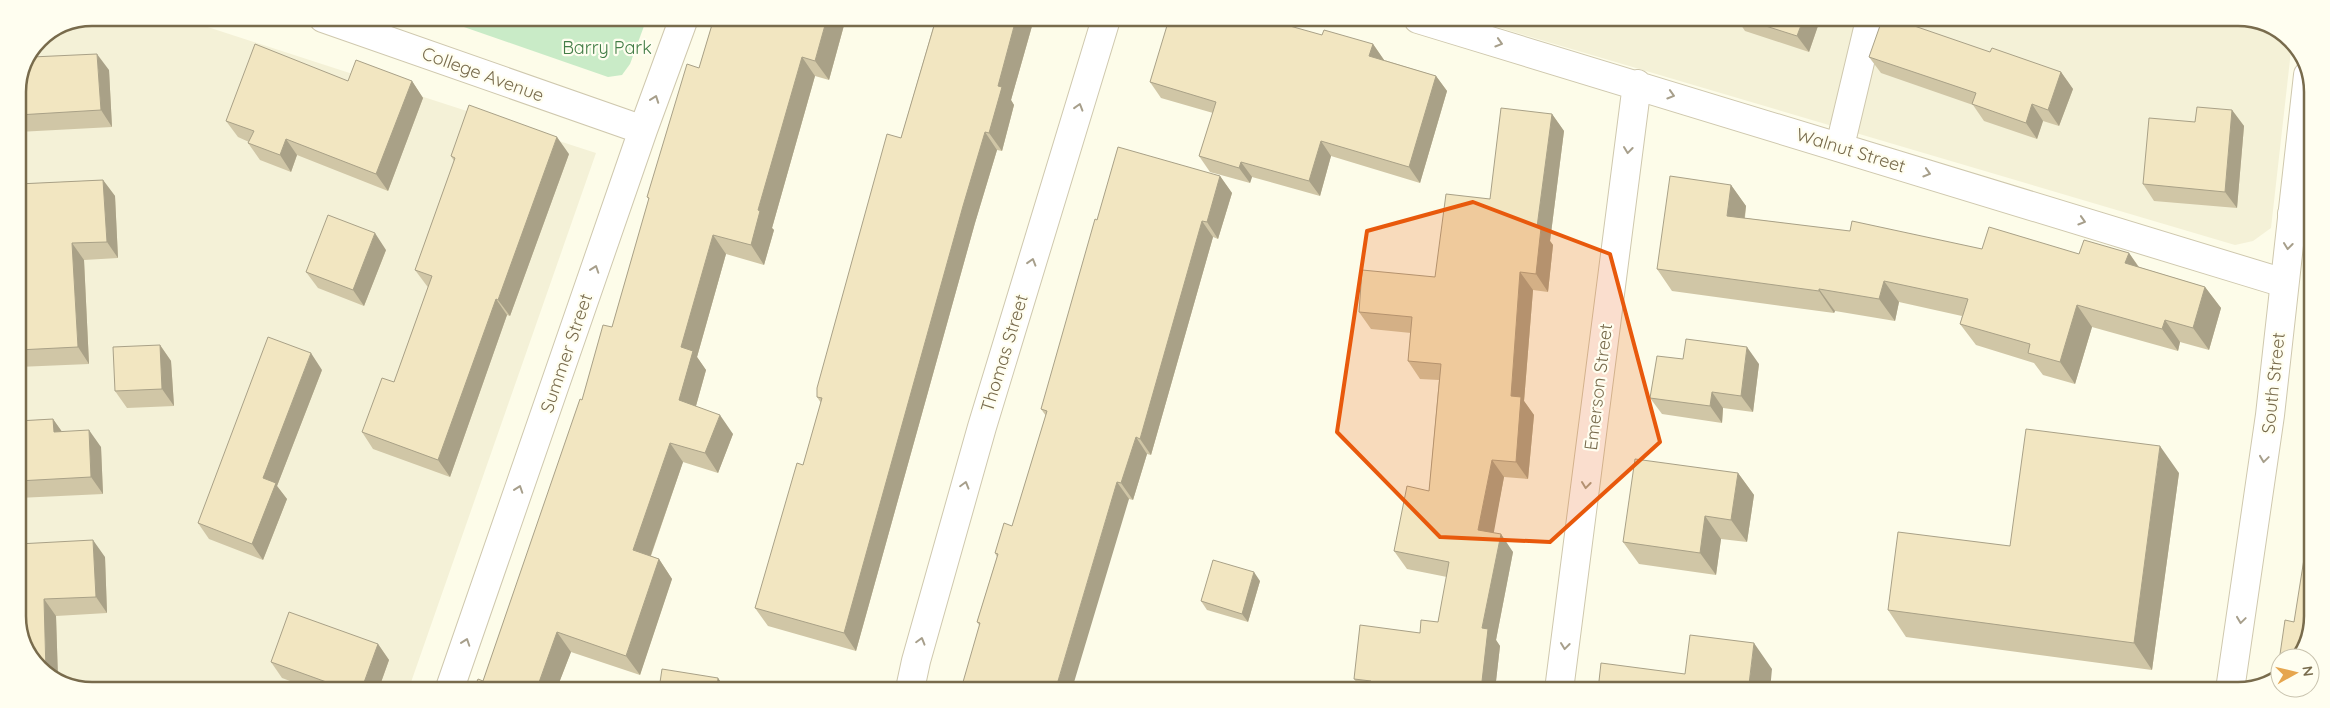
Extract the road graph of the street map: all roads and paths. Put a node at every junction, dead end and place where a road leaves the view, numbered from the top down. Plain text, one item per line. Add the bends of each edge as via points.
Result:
1 (346, 26) edge
2 (681, 26) edge
3 (1104, 26) edge
4 (1462, 26) edge
5 (1869, 26) edge
6 (1637, 84) junction
7 (643, 130) junction
8 (1840, 146) junction
9 (2304, 168) edge
10 (2302, 215) edge
11 (2284, 283) junction
12 (452, 682) edge
13 (912, 682) edge
14 (1560, 682) edge
15 (2231, 682) edge

1 - 7 street, College Avenue
7 -> 2 street, Summer Street
13 -> 3 street, Thomas Street via 982,427
4 -> 6 street, Walnut Street
5 - 8 street
6 -> 8 street, Walnut Street
6 -> 14 street, Emerson Street
12 -> 7 street, Summer Street
8 -> 11 street, Walnut Street
9 - 10 street, South Street
10 -> 11 street, South Street
11 -> 15 street, South Street via 2270,415

